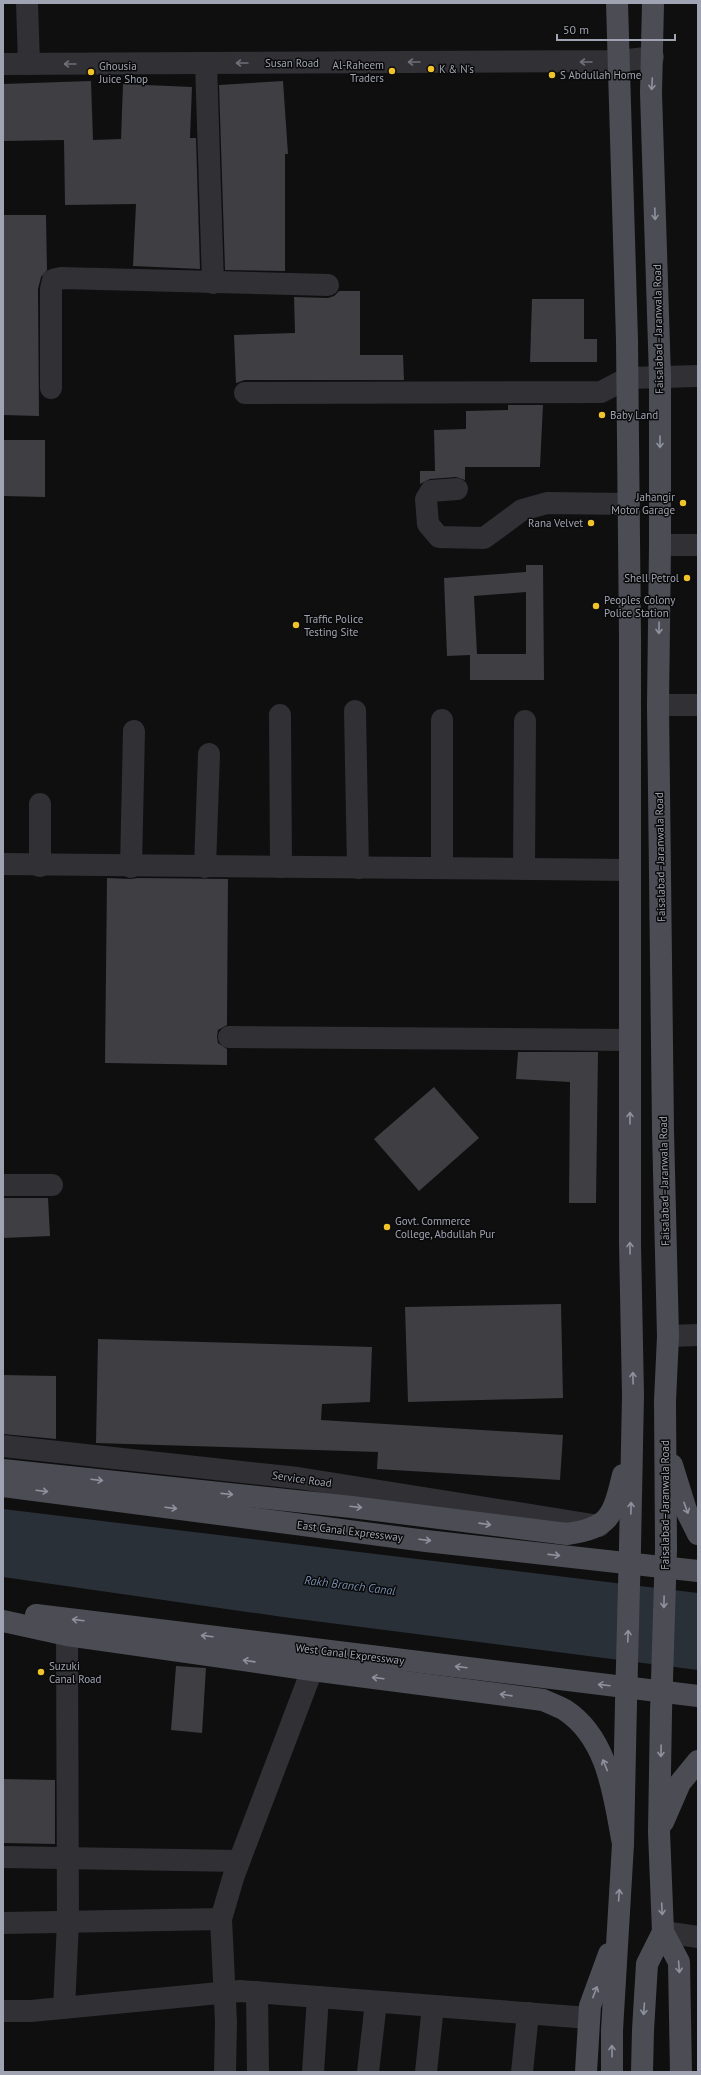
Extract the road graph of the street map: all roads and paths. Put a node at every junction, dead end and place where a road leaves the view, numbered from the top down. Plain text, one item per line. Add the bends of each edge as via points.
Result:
1 (27, 3) edge
2 (617, 3) edge
3 (653, 3) edge
4 (653, 57) junction
5 (620, 61) junction
6 (206, 63) junction
7 (3, 64) edge
8 (29, 64) junction
9 (213, 283) junction
10 (328, 285) dead end
11 (698, 376) edge
12 (660, 377) junction
13 (628, 378) junction
14 (51, 388) dead end
15 (245, 393) dead end
16 (457, 489) dead end
17 (629, 504) junction
18 (660, 545) junction
19 (698, 545) edge
20 (658, 705) junction
21 (698, 705) edge
22 (355, 711) dead end
23 (280, 715) dead end
24 (442, 720) dead end
25 (525, 721) dead end
26 (134, 732) dead end
27 (209, 754) dead end
28 (40, 804) dead end
29 (3, 864) edge
30 (40, 866) junction
31 (131, 866) junction
32 (205, 867) junction
33 (281, 868) junction
34 (358, 868) junction
35 (442, 868) junction
36 (524, 869) junction
37 (630, 870) junction
38 (229, 1038) dead end
39 (630, 1040) junction
40 (3, 1185) edge
41 (52, 1185) dead end
42 (698, 1335) edge
43 (668, 1336) junction
44 (632, 1441) junction
45 (665, 1444) junction
46 (3, 1446) edge
47 (3, 1470) edge
48 (3, 1486) edge
49 (599, 1526) junction
50 (698, 1534) edge
51 (698, 1571) edge
52 (3, 1611) edge
53 (3, 1621) edge
54 (67, 1635) junction
55 (312, 1670) junction
56 (698, 1696) edge
57 (698, 1761) edge
58 (659, 1832) junction
59 (623, 1844) junction
60 (3, 1858) edge
61 (68, 1858) junction
62 (239, 1861) junction
63 (221, 1919) junction
64 (68, 1922) junction
65 (3, 1923) edge
66 (663, 1932) junction
67 (617, 1934) junction
68 (698, 1937) edge
69 (257, 1992) junction
70 (224, 1993) junction
71 (318, 1997) junction
72 (376, 2002) junction
73 (433, 2006) junction
74 (64, 2008) junction
75 (3, 2011) edge
76 (528, 2013) junction
77 (589, 2018) junction
78 (225, 2072) edge
79 (258, 2072) edge
80 (313, 2072) edge
81 (368, 2072) edge
82 (426, 2072) edge
83 (522, 2072) edge
84 (586, 2072) edge
85 (612, 2072) edge
86 (642, 2072) edge
87 (681, 2072) edge

1 - 8 street
2 - 5 main road
3 - 4 main road, Faisalabad–Jaranwala Road
4 - 5 street, Susan Road
4 -> 12 main road, Faisalabad–Jaranwala Road via 651,92
5 -> 6 street, Susan Road
5 - 13 main road
6 -> 8 street, Susan Road
6 - 9 street
7 - 8 street, Susan Road
9 - 10 street
9 - 14 street via 61,278 53,280
11 - 12 street
12 - 13 street
12 -> 18 main road, Faisalabad–Jaranwala Road
13 - 15 street via 601,392
13 - 17 main road
16 - 17 street via 431,491 426,499 428,524 439,537 484,538 522,510 547,503
17 - 37 main road
18 - 19 street
18 -> 20 main road, Faisalabad–Jaranwala Road
20 - 21 street
20 - 43 main road, Faisalabad–Jaranwala Road
22 - 34 street
23 - 33 street
24 - 35 street
25 - 36 street
26 - 31 street
27 - 32 street
28 - 30 street
29 - 30 street
30 - 31 street
31 - 32 street
32 - 33 street
33 - 34 street
34 - 35 street
35 - 36 street
36 - 37 street
37 - 39 main road
38 - 39 street
44 -> 39 main road
40 - 41 street
42 - 43 street
43 - 45 main road, Faisalabad–Jaranwala Road
44 - 49 main road via 616,1502
59 -> 44 main road, bridge
45 -> 50 main road via 686,1510
45 -> 58 main road, Faisalabad–Jaranwala Road, bridge via 666,1549
46 - 49 street, Service Road via 298,1478
47 -> 49 main road via 352,1507 560,1534 586,1531
48 -> 51 main road, East Canal Expressway via 426,1541
56 -> 52 main road, West Canal Expressway
53 - 54 main road
55 -> 54 main road
54 - 61 street
59 -> 55 main road via 609,1775 598,1748 582,1726 565,1710 543,1700
55 - 62 street
57 - 58 main road via 680,1783
58 -> 66 main road, Faisalabad–Jaranwala Road
67 -> 59 main road
60 - 61 street
61 - 62 street
61 - 64 street
62 - 63 street
63 - 64 street
63 - 70 street
64 - 65 street
64 - 74 street
66 - 68 street
66 -> 86 main road via 647,1964
66 -> 87 main road via 680,1962
77 -> 67 main road via 590,2006
85 -> 67 main road
69 - 70 street
69 - 71 street
69 - 79 street
70 - 74 street
70 - 78 street
71 - 72 street
71 - 80 street
72 - 73 street
72 - 81 street
73 - 76 street
73 - 82 street
74 - 75 street
76 - 77 street
76 - 83 street
77 - 84 main road

